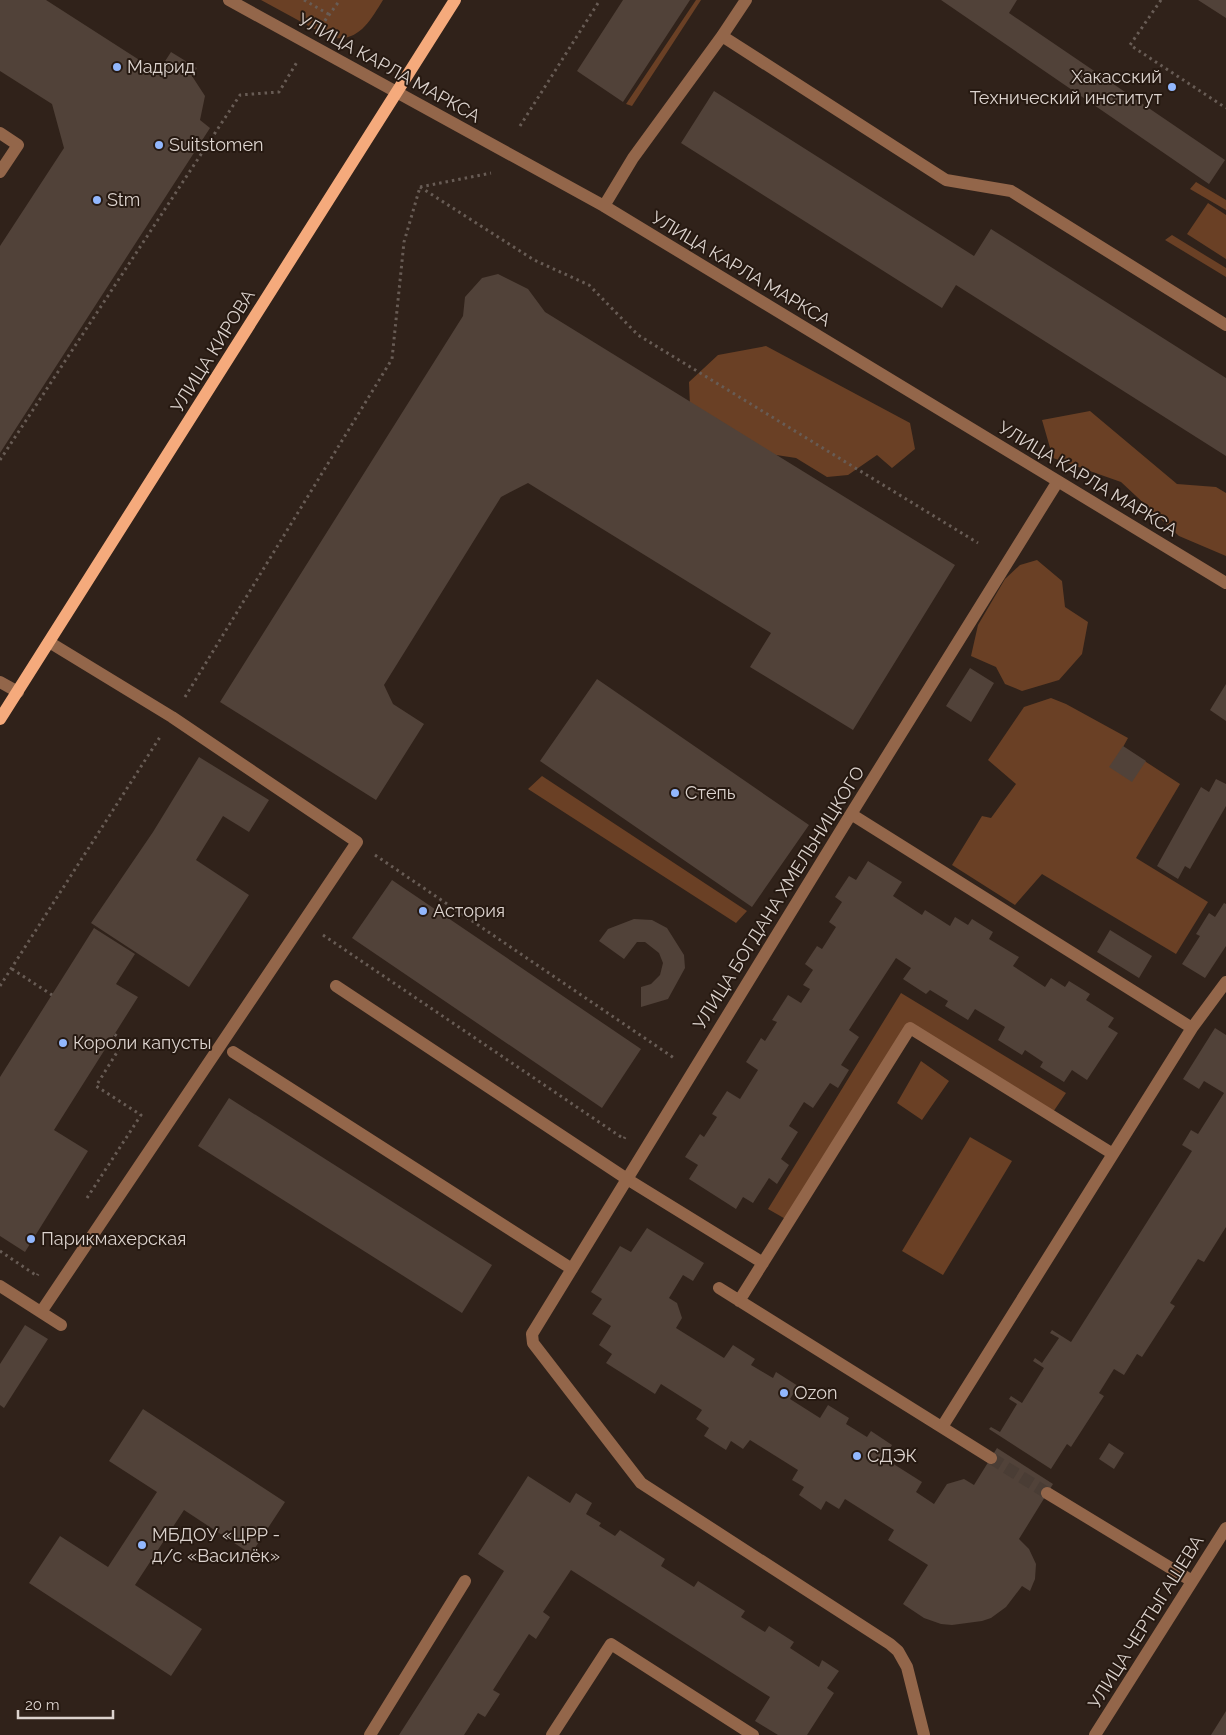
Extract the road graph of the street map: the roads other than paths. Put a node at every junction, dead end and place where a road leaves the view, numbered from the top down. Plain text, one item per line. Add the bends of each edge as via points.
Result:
1 (229, 0) edge
2 (455, 0) edge
3 (746, 0) edge
4 (722, 36) junction
5 (397, 92) junction
6 (0, 133) edge
7 (0, 172) edge
8 (604, 206) junction
9 (1226, 325) edge
10 (1058, 481) junction
11 (1226, 583) edge
12 (49, 642) junction
13 (0, 682) edge
14 (18, 692) junction
15 (0, 719) edge
16 (851, 814) junction
17 (1226, 982) edge
18 (336, 986) dead end
19 (1192, 1028) junction
20 (233, 1052) dead end
21 (1113, 1154) junction
22 (627, 1178) junction
23 (763, 1263) junction
24 (572, 1269) junction
25 (719, 1288) dead end
26 (1, 1290) edge
27 (739, 1300) junction
28 (41, 1312) junction
29 (61, 1325) dead end
30 (942, 1427) junction
31 (991, 1458) tunnel mouth
32 (1047, 1493) tunnel mouth
33 (1226, 1528) edge
34 (465, 1581) dead end
35 (1192, 1581) junction
36 (370, 1735) edge
37 (552, 1735) edge
38 (753, 1735) edge
39 (924, 1735) edge
40 (1095, 1735) edge

1 - 5 street, УЛИЦА КАРЛА МАРКСА
2 - 5 main road, УЛИЦА КИРОВА
3 - 4 street
4 - 8 street via 633,158
4 - 9 street via 946,180 1011,190
5 - 8 street, УЛИЦА КАРЛА МАРКСА
5 - 12 main road, УЛИЦА КИРОВА
6 - 7 street via 18,144
8 - 10 street, УЛИЦА КАРЛА МАРКСА
10 - 11 street, УЛИЦА КАРЛА МАРКСА
10 - 16 street, УЛИЦА БОГДАНА ХМЕЛЬНИЦКОГО
12 - 14 main road, УЛИЦА КИРОВА
12 - 28 street via 172,717 357,842
13 - 14 street
14 - 15 main road, УЛИЦА КИРОВА
16 - 19 street
16 - 22 street, УЛИЦА БОГДАНА ХМЕЛЬНИЦКОГО
17 - 19 street
18 - 22 street
19 - 21 street
20 - 24 street
21 - 23 street via 910,1028
21 - 30 street
22 - 23 street
22 - 24 street, УЛИЦА БОГДАНА ХМЕЛЬНИЦКОГО
23 - 27 street
24 - 39 street, УЛИЦА БОГДАНА ХМЕЛЬНИЦКОГО via 532,1334 533,1343 641,1483 898,1651 907,1667
25 - 27 street
26 - 28 street
27 - 30 street
28 - 29 street
30 - 31 street
32 - 35 street
33 - 35 street, УЛИЦА ЧЕРТЫГАШЕВА
34 - 36 street
35 - 40 street, УЛИЦА ЧЕРТЫГАШЕВА
37 - 38 street via 611,1644

